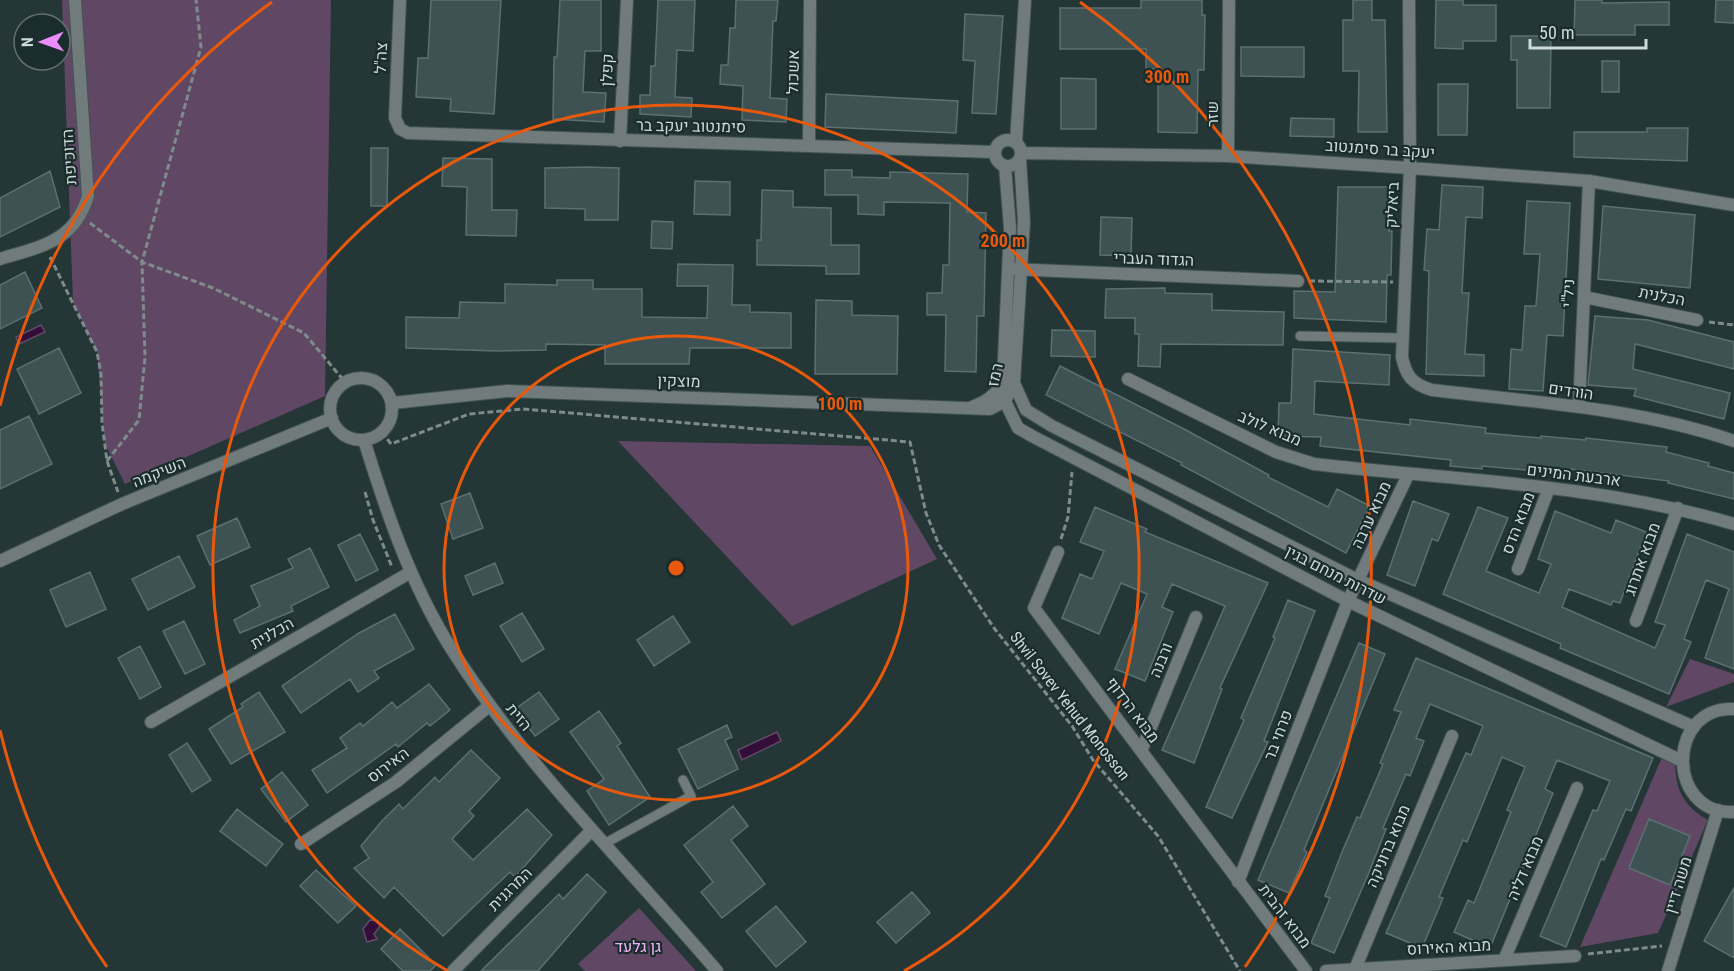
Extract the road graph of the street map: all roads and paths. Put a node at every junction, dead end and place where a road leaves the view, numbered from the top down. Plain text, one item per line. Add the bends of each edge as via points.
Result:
1 (75, 0) edge
2 (196, 0) edge
3 (400, 0) edge
4 (627, 0) edge
5 (810, 0) edge
6 (1025, 0) edge
7 (1229, 0) edge
8 (1409, 0) edge
9 (395, 118) joint
10 (620, 141) junction
11 (809, 145) junction
12 (1019, 151) junction
13 (994, 152) junction
14 (1228, 156) junction
15 (1005, 166) junction
16 (1410, 168) junction
17 (1589, 181) junction
18 (1734, 205) edge
19 (82, 217) junction
20 (44, 244) junction
21 (0, 259) edge
22 (142, 262) junction
23 (1008, 269) junction
24 (1021, 270) junction
25 (1298, 281) joint
26 (1405, 282) junction
27 (1584, 297) junction
28 (1697, 320) joint
29 (1734, 325) edge
30 (1300, 336) dead end
31 (1402, 338) junction
32 (1406, 375) joint
33 (1128, 379) dead end
34 (345, 382) junction
35 (1014, 382) junction
36 (1002, 395) junction
37 (392, 403) junction
38 (1579, 408) junction
39 (966, 410) joint
40 (332, 418) junction
41 (382, 432) junction
42 (364, 440) junction
43 (1734, 441) edge
44 (1077, 460) junction
45 (107, 461) junction
46 (1408, 475) junction
47 (1549, 488) junction
48 (122, 504) junction
49 (1678, 507) junction
50 (1734, 524) edge
51 (1058, 552) joint
52 (0, 561) edge
53 (1518, 569) dead end
54 (411, 572) junction
55 (1358, 580) junction
56 (1348, 601) junction
57 (1196, 617) dead end
58 (1636, 621) dead end
59 (489, 706) junction
60 (1734, 709) edge
61 (151, 722) dead end
62 (1694, 727) junction
63 (1452, 736) dead end
64 (1142, 749) junction
65 (1682, 762) junction
66 (683, 780) dead end
67 (1577, 788) dead end
68 (1718, 810) junction
69 (1734, 812) edge
70 (591, 831) junction
71 (301, 844) dead end
72 (604, 844) junction
73 (1238, 882) junction
74 (1676, 945) junction
75 (1575, 956) joint
76 (1504, 960) junction
77 (1354, 969) junction
78 (453, 971) edge
79 (717, 971) edge
80 (1240, 971) edge
81 (1306, 971) edge
82 (1326, 971) edge
83 (1668, 971) edge

1 - 19 street, הדוכיפת via 88,196
2 - 22 path via 201,47
3 - 9 street, צה"ל
4 - 10 street, קפלן
5 - 11 street, אשכול
6 - 12 street, רמז
7 - 14 street, שזר
8 - 16 street, ביאליק
9 - 10 street, סימנטוב יעקב בר via 400,129 408,133
10 - 11 street, סימנטוב יעקב בר
11 - 13 street, סימנטוב יעקב בר
12 - 13 street via 1008,140 1000,142
12 - 14 street, יעקב בר סימנטוב
12 - 15 street via 1013,165
12 - 24 street, רמז via 1024,222
13 - 15 street via 998,163
14 - 16 street, יעקב בר סימנטוב
15 - 23 street, רמז via 1010,228
16 - 17 street, יעקב בר סימנטוב
16 - 26 street, ביאליק
17 - 18 street, יעקב בר סימנטוב
17 - 27 street, ניל"י
19 - 20 street via 68,232
19 - 22 path
20 - 21 street
20 - 45 path via 97,352
22 - 34 path via 213,288 304,333
22 - 45 path via 145,357 139,420
23 - 24 street, הגדוד העברי
23 - 36 street, רמז
24 - 25 street, הגדוד העברי
24 - 35 street, רמז
25 - 26 path
26 - 31 street, ביאליק
27 - 28 street, הכלנית
27 - 38 street, ניל"י
28 - 29 path, הכלנית
30 - 31 lane
31 - 32 street, ביאליק
32 - 38 street, הורדים via 1418,386 1432,390
33 - 46 street, מבוא לולב via 1276,452 1314,464
34 - 37 street via 371,380 381,385
34 - 40 street via 334,395
35 - 36 street, רמז
35 - 55 street, שדרות מנחם בגין via 1026,410 1035,416
36 - 39 street, רמז
36 - 44 street, שדרות מנחם בגין via 1018,428
37 - 39 street, מוצקין via 507,391
37 - 41 street via 392,414
38 - 43 street, הורדים via 1704,431
40 - 42 street via 340,432
40 - 48 street, השיקמה
41 - 42 street
41 - 80 path, Shvil Sovev Yehud Monosson via 391,444 469,414 523,409 910,442 926,513 939,545 994,628 1158,836
42 - 54 street, הזית via 385,509
44 - 51 path via 1072,469 1068,517
44 - 56 street, שדרות מנחם בגין
45 - 48 path
46 - 47 street, ארבעת המינים
46 - 55 street, מבוא ערבה
47 - 49 street, ארבעת המינים
47 - 53 street, מבוא הדס
48 - 52 street, השיקמה
49 - 50 street, ארבעת המינים
49 - 58 street, מבוא אתרוג
51 - 64 street, מבוא הרדוף via 1034,608
54 - 59 street, הזית via 448,643
54 - 61 street, הכלנית
55 - 56 street, מבוא ערבה
55 - 62 street, שדרות מנחם בגין
56 - 65 street, שדרות מנחם בגין
56 - 73 street, פרחי בר
57 - 64 street, ורבנה
59 - 70 street, הזית
59 - 71 street, האירוס via 396,782
60 - 62 street via 1717,711
62 - 65 street via 1686,739
63 - 77 street, מבוא ברוניקה
64 - 73 street, מבוא הרדוף
65 - 68 street via 1685,780 1693,792
66 - 72 lane via 690,796
67 - 76 street, מבוא דליה
68 - 69 street
68 - 74 street, משה דיין
70 - 72 street, הזית
70 - 78 street, המרגנית
72 - 79 street, הזית
73 - 81 street, מבוא זהבית
74 - 75 path
74 - 83 street, משה דיין
75 - 76 street, מבוא האירוס
76 - 77 street, מבוא האירוס
77 - 82 street, מבוא האירוס

